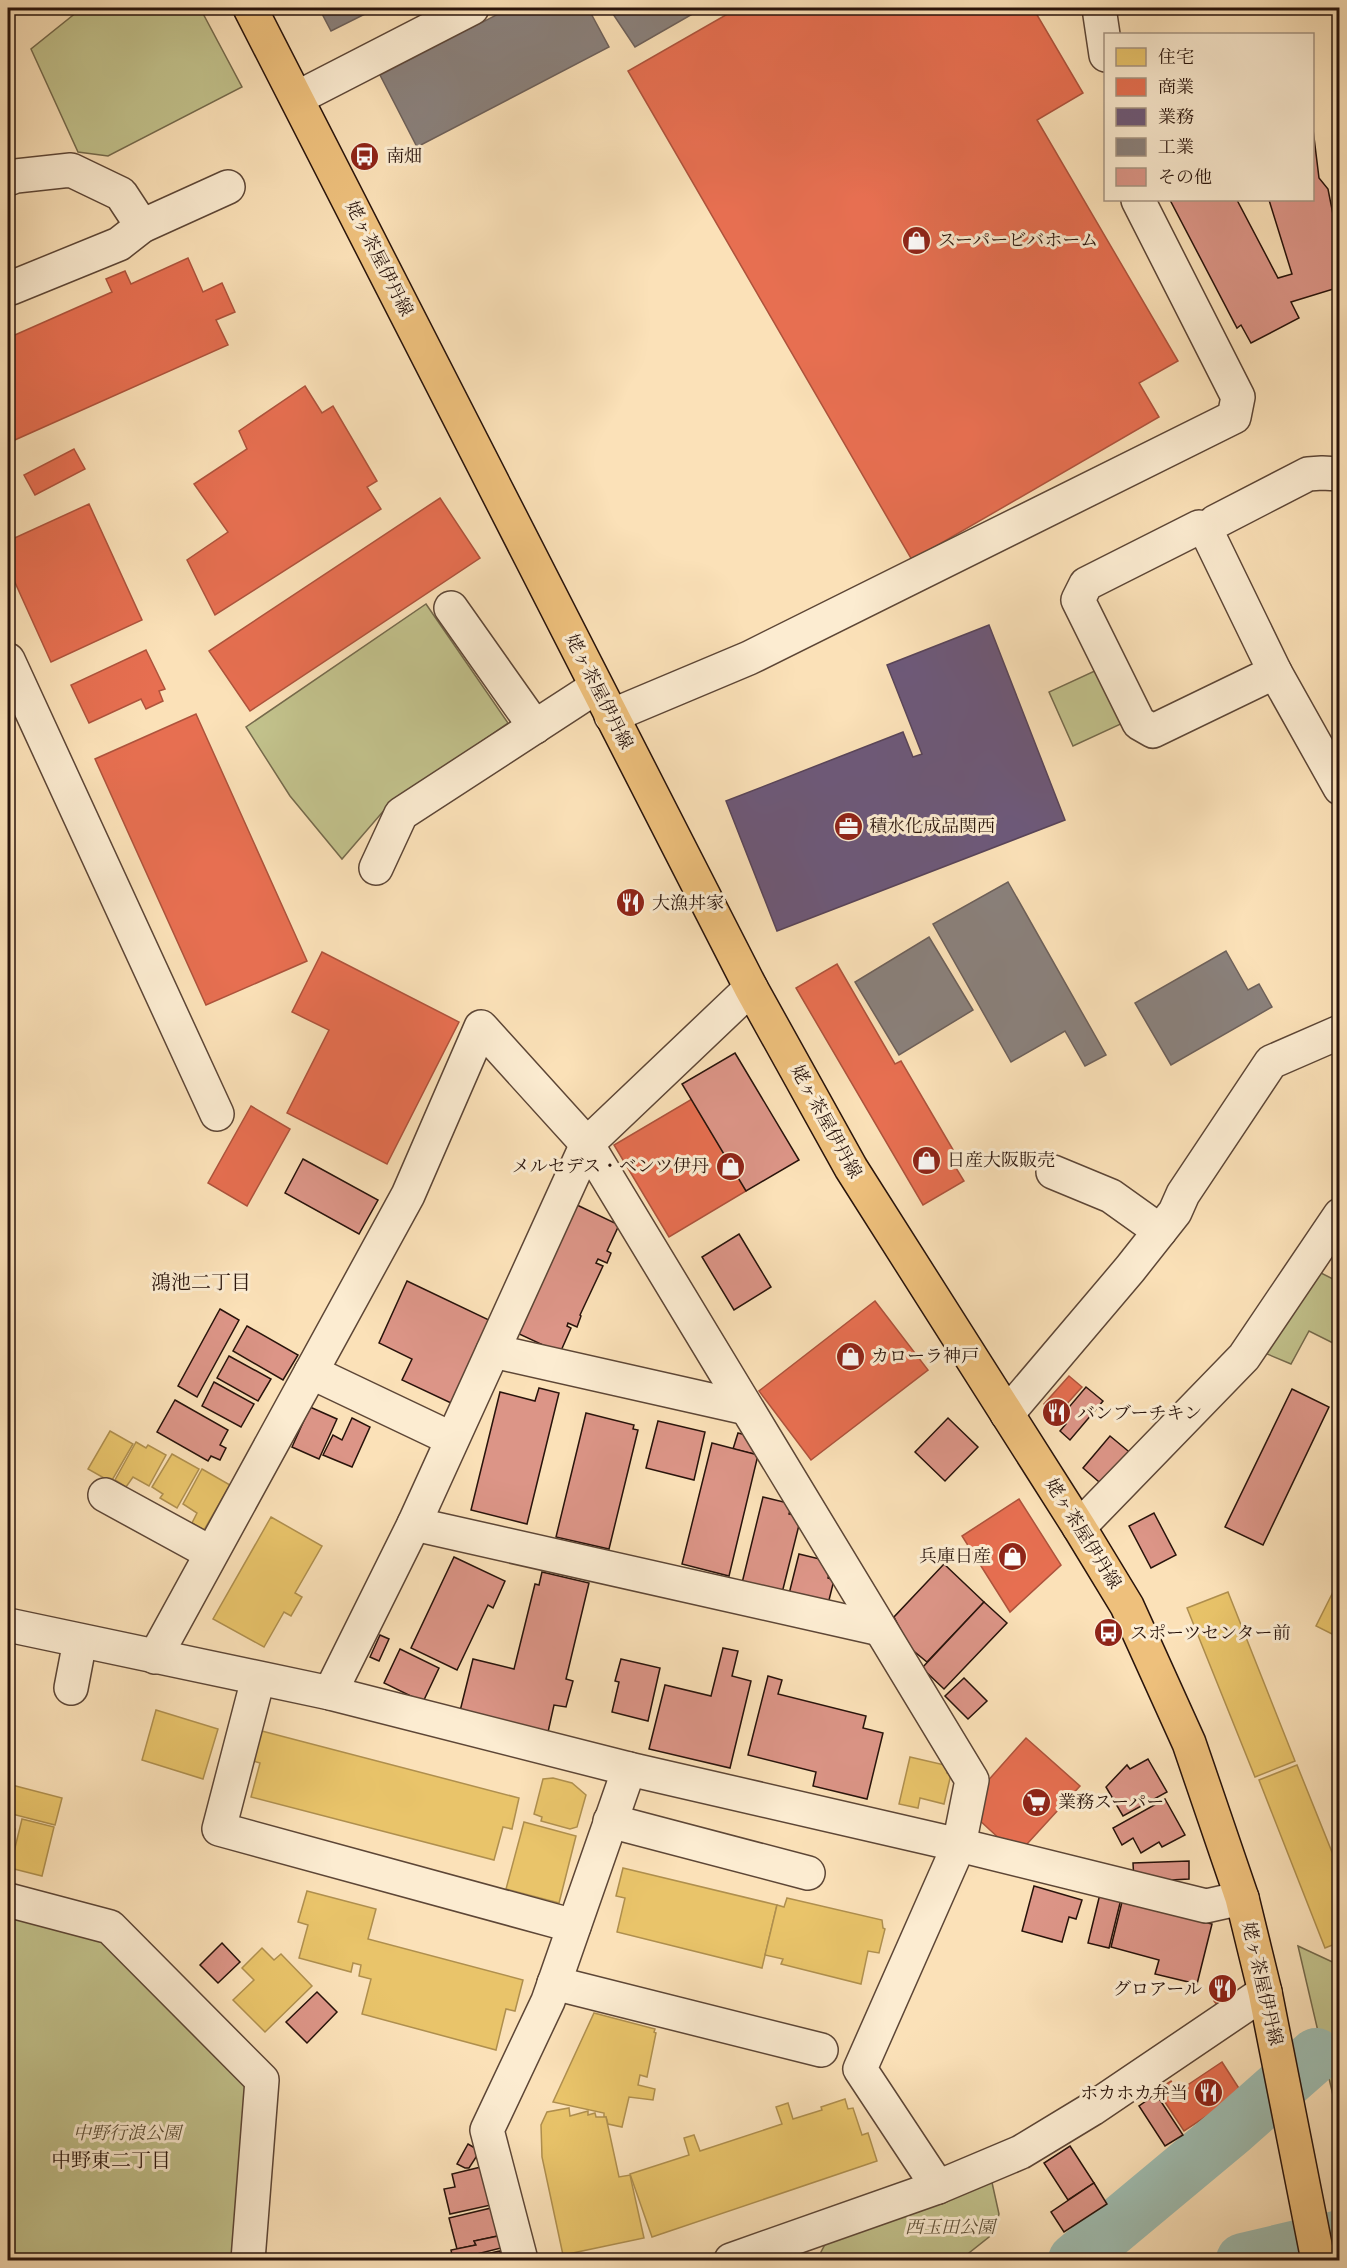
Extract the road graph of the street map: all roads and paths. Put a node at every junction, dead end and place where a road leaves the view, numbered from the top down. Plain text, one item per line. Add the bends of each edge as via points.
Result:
1 (250, 8) edge
2 (472, 8) edge
3 (1099, 8) edge
4 (1104, 42) edge
5 (297, 98) junction
6 (8, 179) edge
7 (228, 187) dead end
8 (1139, 201) edge
9 (142, 226) junction
10 (8, 285) edge
11 (1340, 474) edge
12 (1206, 530) junction
13 (451, 608) dead end
14 (8, 660) edge
15 (1275, 672) junction
16 (596, 687) junction
17 (611, 716) junction
18 (535, 727) junction
19 (1338, 784) edge
20 (376, 868) dead end
21 (751, 988) junction
22 (1340, 1032) edge
23 (217, 1114) dead end
24 (587, 1144) junction
25 (1053, 1172) dead end
26 (1340, 1215) edge
27 (1160, 1232) junction
28 (493, 1351) junction
29 (311, 1372) junction
30 (746, 1408) junction
31 (1007, 1414) junction
32 (452, 1439) junction
33 (105, 1496) dead end
34 (414, 1524) junction
35 (1079, 1527) junction
36 (211, 1554) junction
37 (880, 1629) junction
38 (9, 1632) edge
39 (80, 1641) junction
40 (155, 1657) junction
41 (258, 1679) junction
42 (70, 1688) dead end
43 (330, 1694) junction
44 (629, 1769) junction
45 (610, 1821) junction
46 (959, 1845) junction
47 (808, 1873) dead end
48 (1242, 1898) junction
49 (8, 1900) edge
50 (574, 1926) junction
51 (554, 1983) junction
52 (1265, 1992) junction
53 (821, 2050) dead end
54 (938, 2187) junction
55 (802, 2249) edge
56 (248, 2260) edge
57 (521, 2260) edge
58 (731, 2260) edge
59 (1318, 2260) edge

1 - 5 main road, 姥ヶ茶屋伊丹線
2 - 5 street
3 - 4 street
5 - 16 main road, 姥ヶ茶屋伊丹線
6 - 9 street via 71,170 121,194
7 - 9 street
8 - 17 street via 1238,397 1234,417 749,658
9 - 10 street via 119,244 11,288
11 - 12 street via 1308,474
12 - 15 street
12 - 15 street via 1199,527 1086,584 1078,600 1138,723 1153,731
13 - 18 street
14 - 23 street
15 - 19 street
16 - 17 main road, 姥ヶ茶屋伊丹線
16 - 18 street
17 - 21 main road, 姥ヶ茶屋伊丹線
18 - 20 street via 401,814
21 - 24 street
21 - 31 main road, 姥ヶ茶屋伊丹線 via 851,1168
22 - 27 street via 1271,1062
24 - 28 street
24 - 29 street via 482,1027 408,1195
24 - 30 street
25 - 27 street via 1110,1196
26 - 35 street via 1244,1357
27 - 31 street
28 - 30 street
28 - 32 street
29 - 32 street
29 - 36 street
30 - 37 street
31 - 35 main road, 姥ヶ茶屋伊丹線
32 - 34 street
33 - 36 street
34 - 37 street
34 - 43 street
35 - 48 main road, 姥ヶ茶屋伊丹線 via 1127,1606 1184,1733
36 - 40 street
37 - 46 street via 972,1780
38 - 39 street
39 - 40 street
39 - 42 street
40 - 41 street
41 - 43 street
41 - 50 street via 219,1829
43 - 44 street
44 - 45 street
44 - 46 street
45 - 47 street
45 - 50 street
46 - 48 street via 1206,1906
46 - 54 street via 860,2068
48 - 52 main road, 姥ヶ茶屋伊丹線
49 - 56 street via 110,1927 262,2080
50 - 51 street
51 - 53 street
51 - 57 street via 487,2130
52 - 54 street via 1021,2152
52 - 59 main road, 姥ヶ茶屋伊丹線
54 - 55 street
55 - 58 street

